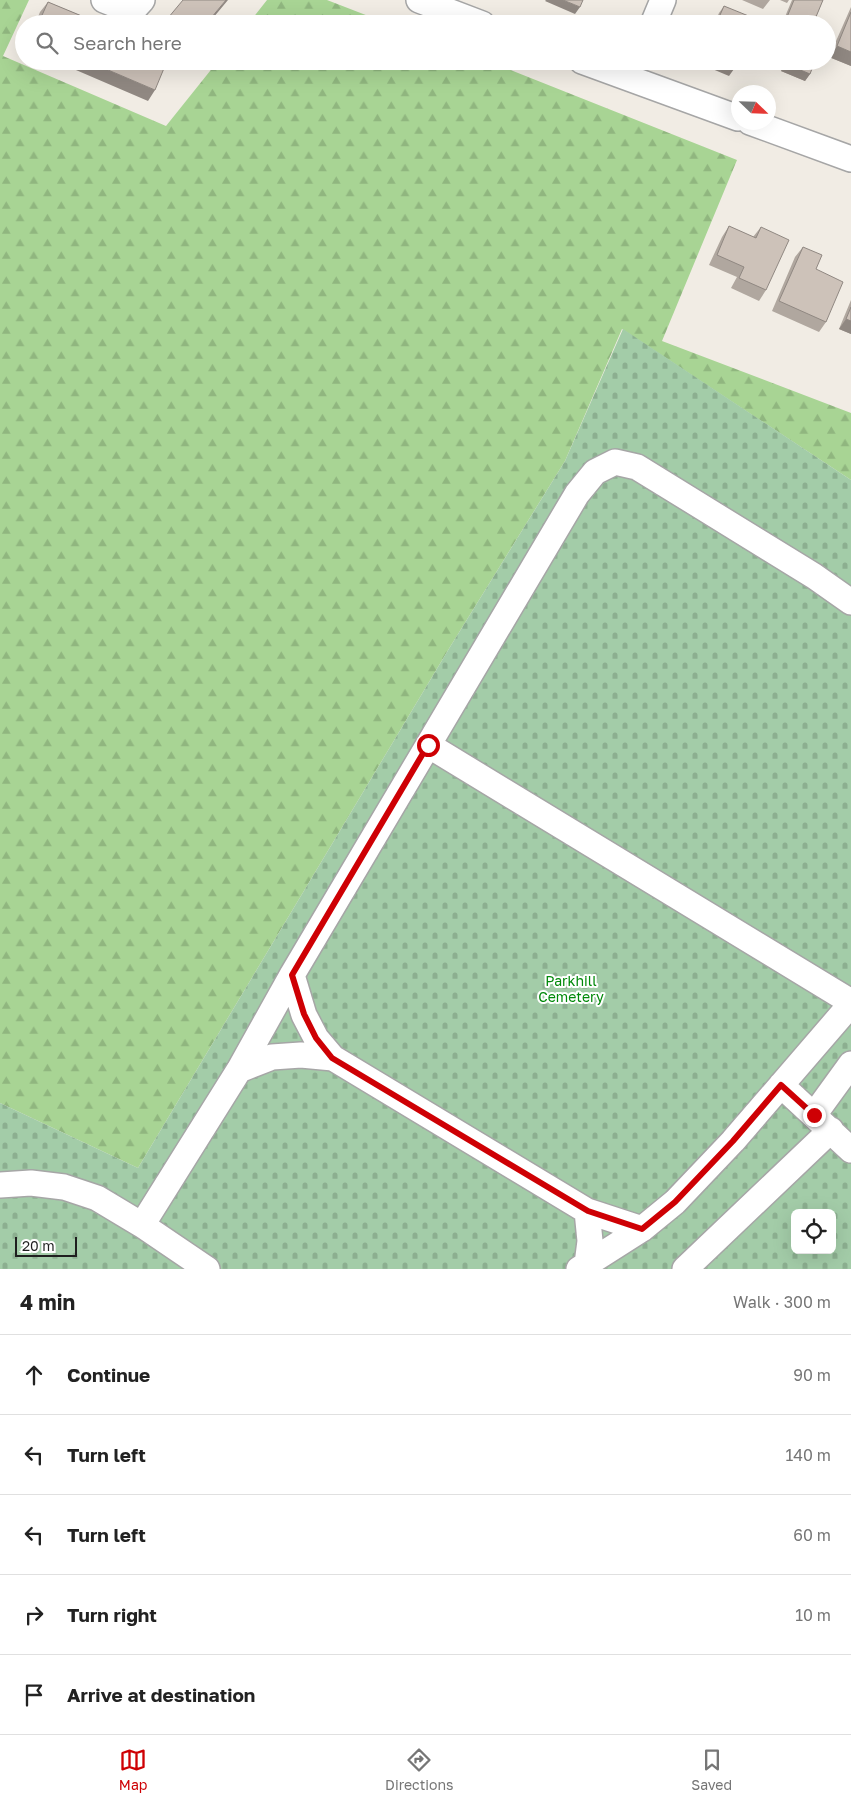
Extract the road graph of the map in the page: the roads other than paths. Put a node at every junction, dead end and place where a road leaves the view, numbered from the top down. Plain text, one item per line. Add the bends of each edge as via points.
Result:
1 (104, 0) edge
2 (142, 0) edge
3 (419, 0) edge
4 (664, 0) edge
5 (458, 15) edge
6 (657, 15) edge
7 (632, 70) edge
8 (731, 115) edge
9 (772, 130) edge
10 (851, 159) edge
11 (851, 602) edge
12 (428, 745) junction
13 (292, 975) junction
14 (851, 1003) edge
15 (332, 1058) junction
16 (851, 1064) edge
17 (239, 1070) junction
18 (781, 1085) junction
19 (822, 1122) junction
20 (851, 1150) edge
21 (0, 1185) edge
22 (588, 1211) junction
23 (142, 1225) junction
24 (642, 1229) junction
25 (583, 1266) edge
26 (207, 1269) edge
27 (685, 1269) edge

1 - 2 street via 132,11
3 - 5 street
4 - 6 street
7 - 8 street
9 - 10 street
11 - 12 street via 637,467 615,462 595,472 577,494
12 - 13 street
12 - 14 street
13 - 15 street via 304,1014 316,1038
13 - 17 street
14 - 18 street
15 - 17 street via 272,1057
15 - 22 street
16 - 19 street
17 - 23 street
18 - 19 street
18 - 24 street via 675,1202
19 - 20 street
19 - 27 street
21 - 23 street via 31,1183 64,1187 97,1198
22 - 24 street
22 - 25 street via 590,1241
23 - 26 street
24 - 25 street

